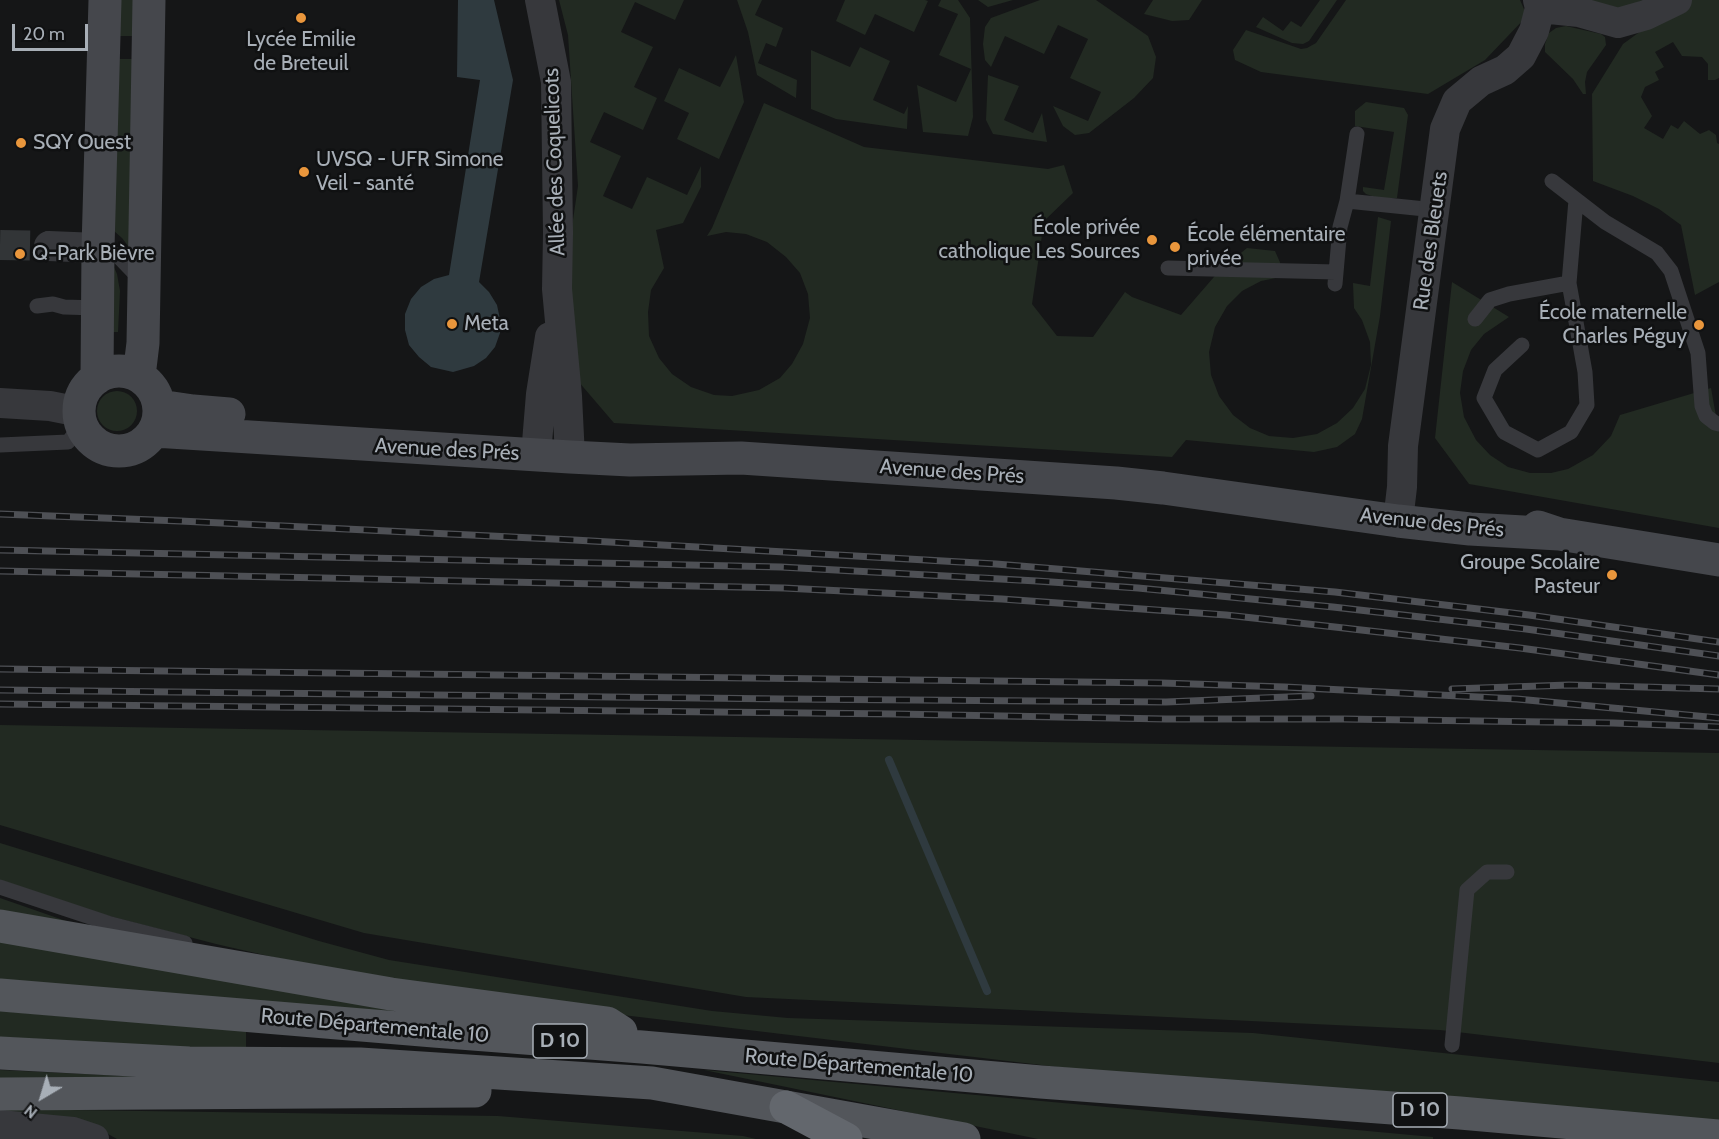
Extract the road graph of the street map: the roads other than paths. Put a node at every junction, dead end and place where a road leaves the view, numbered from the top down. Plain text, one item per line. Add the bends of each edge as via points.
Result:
1 (105, 0) edge
2 (149, 0) edge
3 (540, 0) edge
4 (1677, 0) edge
5 (1539, 4) edge
6 (1357, 134) dead end
7 (1552, 181) dead end
8 (1576, 200) junction
9 (1347, 201) junction
10 (1435, 210) junction
11 (49, 246) tunnel mouth
12 (98, 248) junction
13 (1168, 268) dead end
14 (144, 284) junction
15 (1569, 284) junction
16 (557, 289) junction
17 (37, 306) dead end
18 (97, 308) junction
19 (1475, 318) dead end
20 (1522, 345) dead end
21 (139, 376) junction
22 (97, 378) junction
23 (0, 403) edge
24 (157, 418) junction
25 (81, 419) junction
26 (1719, 424) edge
27 (0, 445) edge
28 (537, 445) junction
29 (570, 446) junction
30 (1399, 510) junction
31 (1719, 560) edge
32 (1507, 872) dead end
33 (0, 887) edge
34 (0, 926) edge
35 (243, 968) junction
36 (0, 995) edge
37 (1452, 1045) dead end
38 (642, 1047) junction
39 (0, 1053) edge
40 (652, 1083) junction
41 (0, 1094) edge
42 (786, 1107) junction
43 (0, 1125) edge
44 (1719, 1136) edge
45 (94, 1139) edge
46 (846, 1139) edge
47 (964, 1139) edge

1 - 12 main road
2 - 14 main road
3 - 16 street, Allée des Coquelicots via 556,82
4 - 5 street via 1618,23
5 - 10 street, Rue des Bleuets via 1534,32 1521,56 1457,101 1445,129
6 - 9 lane
7 - 8 lane
8 - 15 lane
8 - 26 lane via 1657,253 1671,271 1698,353 1702,406 1706,417
9 - 10 lane
9 - 13 lane via 1336,278
10 - 30 street, Rue des Bleuets via 1403,446
11 - 12 street
12 - 14 lane via 110,250
12 - 18 main road
14 - 21 main road
15 - 19 lane via 1490,300
15 - 20 lane via 1587,405 1571,432 1538,450 1504,432 1484,398 1495,370
16 - 28 street
16 - 29 street
17 - 18 lane
18 - 22 main road
21 - 22 main road via 118,371
21 - 24 main road via 156,395
22 - 25 main road via 80,403
23 - 25 street via 50,406
24 - 25 main road via 146,441 123,450 98,445
24 - 28 main road, Avenue des Prés via 193,411 461,431
25 - 27 lane via 68,442
28 - 29 main road, Avenue des Prés
29 - 30 main road, Avenue des Prés via 633,439 741,458 1163,488 1313,488
30 - 31 main road, Avenue des Prés via 1472,508 1559,534
32 - 37 lane via 1487,872 1467,890
33 - 35 lane via 111,924 194,945
34 - 35 main road, D 10
35 - 38 main road, D 10 via 391,994 607,1023
36 - 38 main road, Route Départementale 10 / D 10
38 - 44 main road, Route Départementale 10 / D 10
39 - 40 main road, D 10 via 189,1063 360,1064
40 - 41 main road, D 10 via 569,1096 500,1090
40 - 42 main road, D 10
42 - 46 highway
42 - 47 main road, D 10
43 - 45 street via 73,1132

